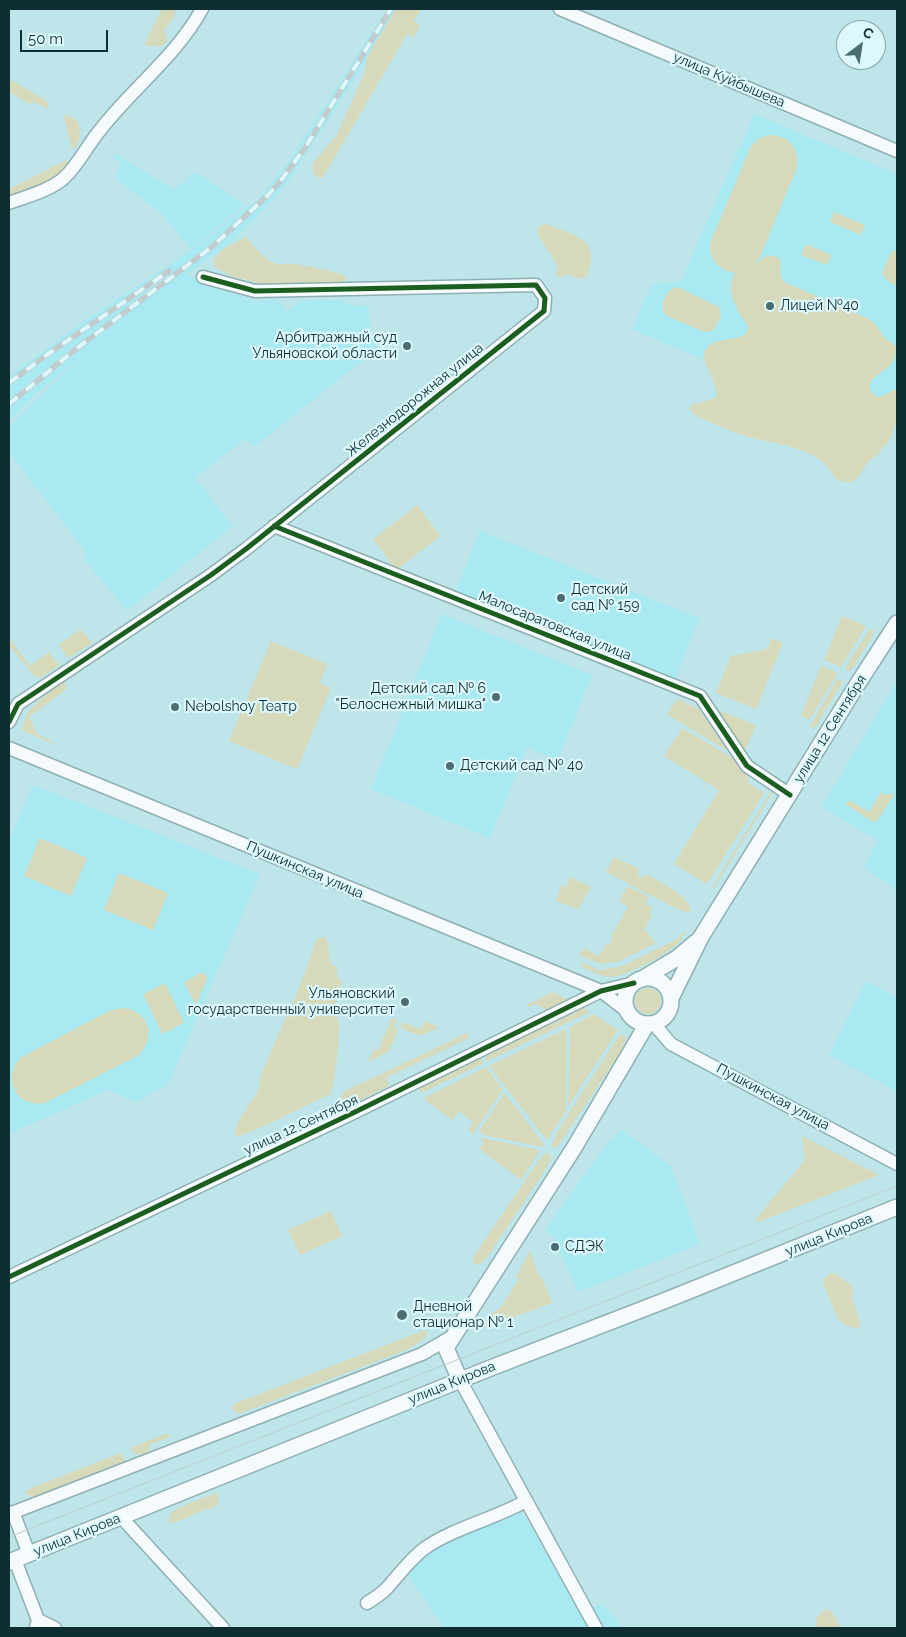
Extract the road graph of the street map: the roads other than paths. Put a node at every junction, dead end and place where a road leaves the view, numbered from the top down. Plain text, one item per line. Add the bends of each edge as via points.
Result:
1 (202, 9) edge
2 (560, 9) edge
3 (897, 152) edge
4 (9, 204) edge
5 (203, 277) dead end
6 (274, 526) junction
7 (897, 623) edge
8 (9, 722) edge
9 (9, 748) edge
10 (790, 795) junction
11 (701, 937) junction
12 (638, 981) junction
13 (601, 991) junction
14 (671, 998) junction
15 (628, 1012) junction
16 (651, 1024) junction
17 (897, 1164) edge
18 (897, 1207) edge
19 (9, 1277) edge
20 (453, 1336) junction
21 (460, 1380) junction
22 (526, 1501) junction
23 (11, 1513) edge
24 (121, 1516) junction
25 (29, 1554) junction
26 (12, 1561) edge
27 (367, 1603) dead end
28 (37, 1624) edge
29 (55, 1628) edge
30 (222, 1628) edge
31 (596, 1628) edge

1 - 4 street via 170,53 100,129 63,179
2 - 3 street, улица Куйбышева
5 - 6 street, Железнодорожная улица via 255,292 536,285 545,298 544,311
6 - 8 street, Железнодорожная улица via 211,575 18,704
6 - 10 street, Малосаратовская улица via 700,696 747,766
7 - 10 main road, улица 12 Сентября
9 - 13 street, Пушкинская улица
10 - 11 main road, улица 12 Сентября
11 - 12 main road, улица 12 Сентября via 677,958
11 - 14 main road, улица 12 Сентября
12 - 13 street
12 - 14 main road via 652,978 661,982 668,988
12 - 15 main road via 626,996
13 - 15 street, Пушкинская улица
13 - 19 street, улица 12 Сентября
14 - 16 main road via 670,1011 660,1021
15 - 16 main road via 639,1022
16 - 17 street, Пушкинская улица via 671,1044
16 - 20 main road
18 - 21 main road, улица Кирова via 669,1300
20 - 21 main road via 446,1348
20 - 23 street via 422,1354
21 - 22 street
21 - 24 main road, улица Кирова
22 - 27 street via 424,1549 384,1591
22 - 31 street
23 - 25 street
24 - 25 main road, улица Кирова
24 - 30 street
25 - 26 main road, улица Кирова
26 - 28 street
28 - 29 street

